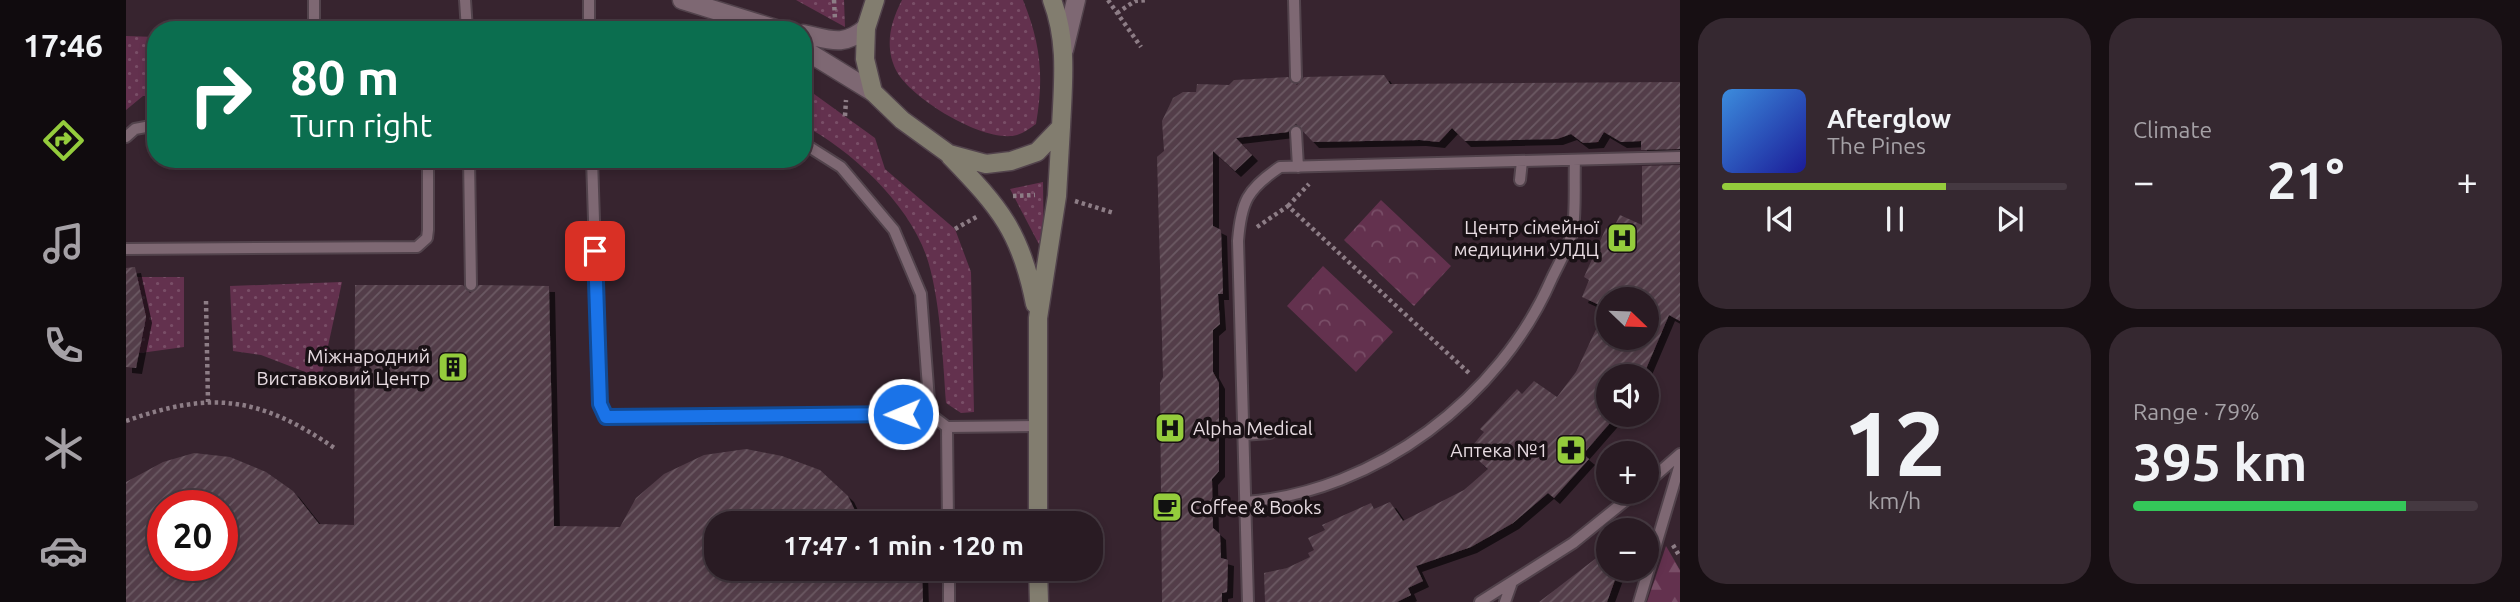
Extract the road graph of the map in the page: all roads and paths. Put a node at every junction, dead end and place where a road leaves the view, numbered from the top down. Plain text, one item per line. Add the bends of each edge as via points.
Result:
1 (314, 0) edge
2 (465, 0) edge
3 (589, 0) edge
4 (682, 0) edge
5 (876, 0) edge
6 (1052, 0) edge
7 (1076, 0) edge
8 (1108, 0) edge
9 (1147, 0) edge
10 (1294, 0) edge
11 (1117, 13) junction
12 (314, 21) edge
13 (466, 21) edge
14 (589, 21) edge
15 (746, 21) edge
16 (866, 28) junction
17 (812, 36) edge
18 (1142, 47) dead end
19 (1064, 50) junction
20 (812, 55) edge
21 (1296, 77) dead end
22 (873, 92) junction
23 (147, 127) edge
24 (1060, 127) junction
25 (1296, 132) dead end
26 (126, 137) edge
27 (812, 149) edge
28 (949, 154) junction
29 (1680, 157) edge
30 (1575, 160) junction
31 (1522, 161) junction
32 (1298, 167) junction
33 (428, 168) edge
34 (469, 168) edge
35 (592, 168) edge
36 (1520, 180) dead end
37 (1238, 241) junction
38 (126, 250) edge
39 (471, 285) dead end
40 (206, 300) dead end
41 (1038, 318) junction
42 (1483, 386) junction
43 (208, 402) junction
44 (930, 414) junction
45 (126, 421) edge
46 (1037, 426) junction
47 (947, 427) junction
48 (1270, 433) dead end
49 (1242, 435) junction
50 (336, 449) dead end
51 (1680, 454) edge
52 (1680, 464) edge
53 (1659, 472) edge
54 (1245, 502) junction
55 (1621, 504) edge
56 (948, 511) edge
57 (1038, 511) edge
58 (949, 581) edge
59 (1038, 581) edge
60 (1511, 585) junction
61 (949, 602) edge
62 (1039, 602) edge
63 (1248, 602) edge
64 (1480, 602) edge
65 (1505, 602) edge
66 (1639, 602) edge

1 - 12 lane
2 - 13 lane
3 - 14 lane
4 - 15 street
5 - 16 street
6 - 19 street
7 - 19 street
8 - 11 path
9 - 11 path via 1135,1
10 - 21 lane
11 - 18 path
16 - 17 street via 851,40
16 - 22 street via 865,59
19 - 24 street
20 - 22 street
22 - 28 street
23 - 26 lane
24 - 28 street via 1037,152 1011,161 986,164
24 - 41 street via 1057,196
25 - 32 lane
27 - 44 lane via 841,167 894,230 921,294
28 - 41 street via 997,205 1014,231 1028,265
29 - 30 lane
30 - 31 lane
30 - 42 lane via 1573,231 1540,307
31 - 32 lane
31 - 36 lane
32 - 37 lane via 1280,167 1255,184 1240,211
33 - 38 lane via 427,239 417,247
34 - 39 lane
35 - 44 lane via 600,404 606,417
37 - 42 path via 1288,206
37 - 49 lane
40 - 43 path
41 - 46 street
42 - 54 lane via 1418,441 1285,499
43 - 45 path via 175,405
43 - 50 path via 254,405 300,424
44 - 47 lane
46 - 47 lane
46 - 57 street
47 - 56 lane
48 - 49 lane
49 - 54 lane
51 - 53 lane
52 - 66 lane
54 - 63 lane
55 - 60 lane
58 - 61 lane
59 - 62 street
60 - 64 lane
60 - 65 lane

